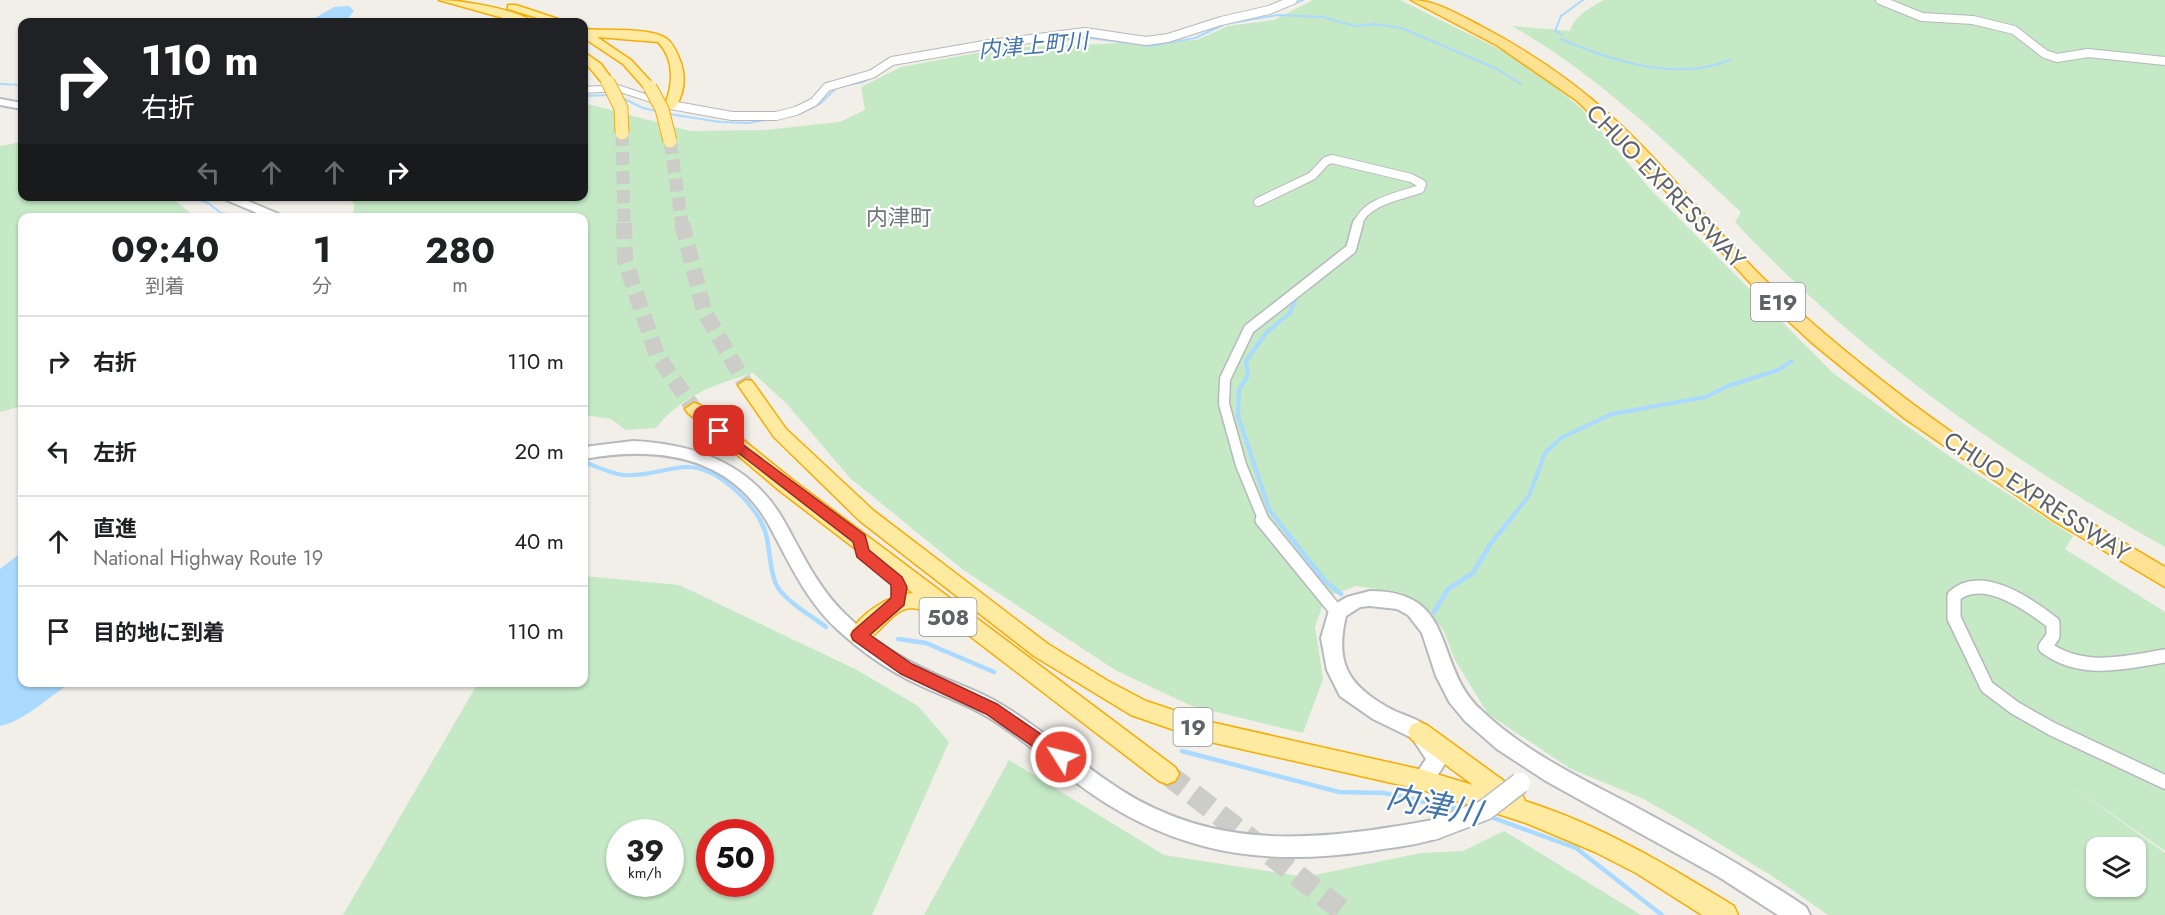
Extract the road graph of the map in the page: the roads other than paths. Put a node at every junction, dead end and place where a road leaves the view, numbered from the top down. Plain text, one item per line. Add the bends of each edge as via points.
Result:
1 (480, 0) edge
2 (1293, 0) edge
3 (1417, 0) edge
4 (1433, 0) edge
5 (1880, 0) edge
6 (448, 1) edge
7 (485, 18) edge
8 (512, 18) edge
9 (546, 18) edge
10 (588, 32) edge
11 (588, 35) edge
12 (667, 46) junction
13 (588, 59) edge
14 (2165, 61) edge
15 (627, 62) junction
16 (588, 90) edge
17 (0, 102) edge
18 (18, 105) edge
19 (671, 105) junction
20 (622, 132) tunnel mouth
21 (670, 141) tunnel mouth
22 (236, 201) edge
23 (1258, 202) dead end
24 (269, 213) edge
25 (746, 386) tunnel mouth
26 (694, 408) tunnel mouth
27 (588, 452) edge
28 (860, 539) junction
29 (2165, 562) edge
30 (2165, 578) edge
31 (899, 601) junction
32 (1337, 612) junction
33 (859, 635) junction
34 (994, 642) junction
35 (2165, 656) edge
36 (1419, 732) junction
37 (1535, 764) junction
38 (1167, 774) tunnel mouth
39 (1423, 780) junction
40 (2165, 782) edge
41 (1529, 813) junction
42 (1725, 915) edge
43 (1798, 915) edge

1 - 9 highway
2 - 19 street via 1168,38 1146,41 1085,32 892,61 872,74 827,87 819,99 786,114 733,117
3 - 30 highway, CHUO EXPRESSWAY / E19 via 1503,43 1582,98 1773,298 1899,403 2029,494
4 - 29 highway, CHUO EXPRESSWAY / E19 via 1507,37 1600,101 1790,296 1905,393 2042,488
5 - 14 street via 1922,17 1973,20 2014,30 2045,54 2057,58 2114,54
6 - 7 highway
6 - 8 highway
10 - 12 highway via 654,37
11 - 15 highway
12 - 15 highway via 649,41 637,43 625,51
12 - 19 highway via 679,74
13 - 20 highway, bridge via 608,82 621,108
15 - 21 highway, bridge via 651,87 662,109
16 - 19 street via 618,88
17 - 18 main road
22 - 24 main road
23 - 32 street via 1312,176 1332,159 1422,184 1420,189 1371,207 1360,216 1351,249 1249,328 1225,379 1224,404 1261,518
25 - 39 highway, 19 via 780,433 867,516 1041,650 1101,687 1139,708 1206,731
26 - 28 highway, 19 via 745,453
27 - 33 main road, 508 via 630,444 658,448 695,457 731,473 767,508 805,577 834,615
28 - 31 highway, 508 via 862,553 900,587
28 - 34 highway, 19
31 - 33 highway, 508
31 - 34 highway, 508 via 919,600 975,638
32 - 36 main road via 1331,638 1337,670 1347,690 1380,713
32 - 37 main road via 1364,597 1394,600 1418,612 1434,635 1452,690 1474,718
33 - 37 main road, 508, bridge via 907,669 992,709 1114,797 1171,826 1243,847 1301,849 1366,843 1433,830 1485,810 1520,783
34 - 38 highway, 19
35 - 40 street via 2116,664 2073,663 2054,656 2045,647 2053,636 2053,623 2039,611 1992,590 1966,588 1954,596 1954,618 1987,687 2052,729
36 - 39 main road via 1437,759
36 - 41 highway
37 - 43 main road via 1672,838
39 - 41 highway, 19
41 - 42 highway, 19 via 1645,865

